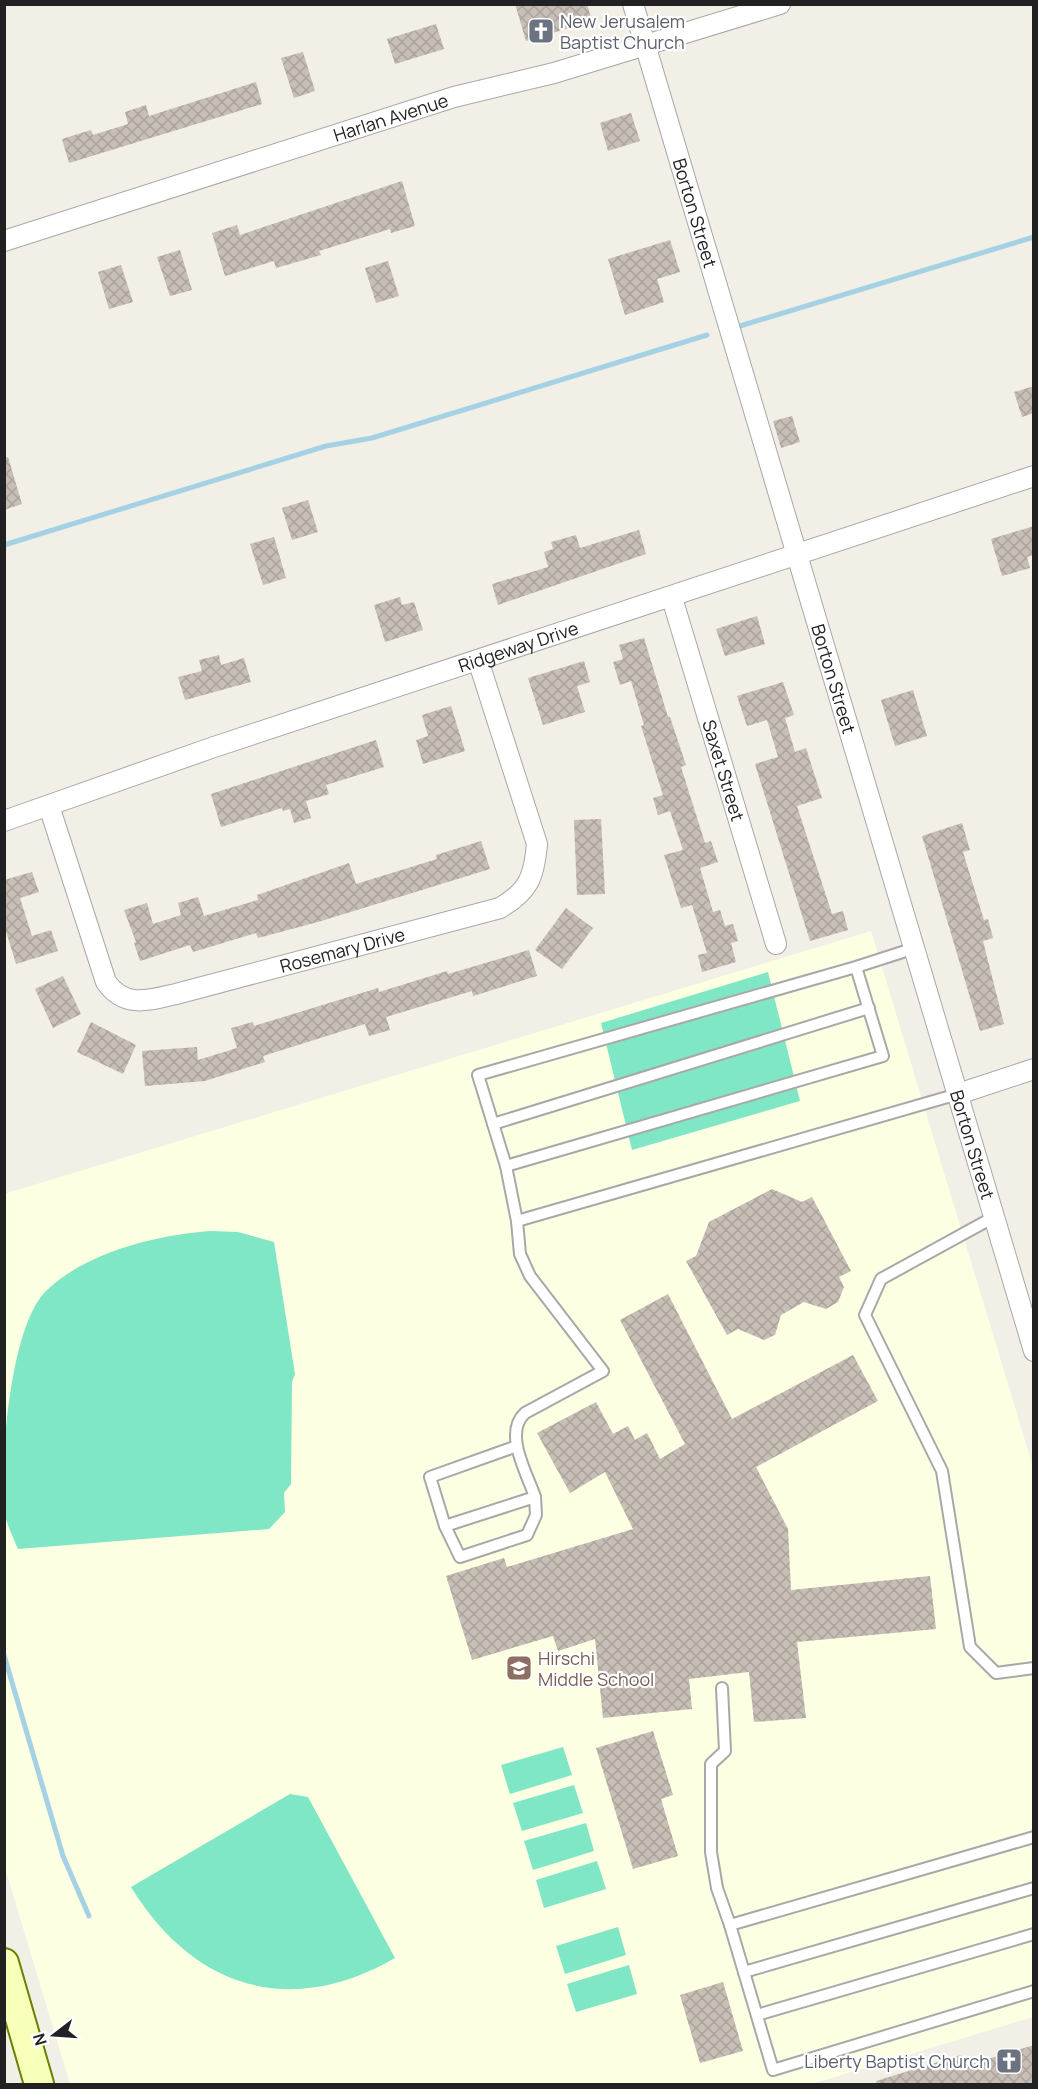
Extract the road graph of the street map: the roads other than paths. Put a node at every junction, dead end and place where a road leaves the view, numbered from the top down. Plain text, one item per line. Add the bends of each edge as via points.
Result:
1 (633, 4) edge
2 (780, 4) edge
3 (645, 45) junction
4 (4, 241) edge
5 (1034, 476) edge
6 (797, 555) junction
7 (672, 598) junction
8 (478, 660) junction
9 (49, 806) junction
10 (4, 821) edge
11 (776, 944) dead end
12 (915, 948) junction
13 (856, 967) junction
14 (869, 1008) junction
15 (1034, 1069) edge
16 (958, 1094) junction
17 (493, 1124) junction
18 (506, 1166) junction
19 (994, 1217) junction
20 (517, 1221) junction
21 (1026, 1301) edge
22 (1034, 1351) edge
23 (518, 1446) junction
24 (535, 1497) junction
25 (446, 1526) junction
26 (1034, 1668) edge
27 (722, 1688) dead end
28 (1034, 1837) edge
29 (1034, 1888) edge
30 (729, 1925) junction
31 (1034, 1934) edge
32 (4, 1963) edge
33 (744, 1972) junction
34 (1034, 1991) edge
35 (757, 2015) junction
36 (33, 2080) edge

1 - 3 street, Borton Street
2 - 3 street, Harlan Avenue
3 - 4 street, Harlan Avenue via 454,97
3 - 6 street, Borton Street
5 - 6 street, Ridgeway Drive
6 - 7 street, Ridgeway Drive
6 - 12 street, Borton Street
7 - 8 street, Ridgeway Drive
7 - 11 street, Saxet Street
8 - 9 street, Ridgeway Drive
8 - 9 street, Rosemary Drive via 537,844 530,881 517,898 500,908 176,994 131,1000 114,994 106,982
9 - 10 street, Ridgeway Drive
12 - 13 lane
12 - 16 street, Borton Street
13 - 14 lane
13 - 17 lane via 478,1075
14 - 17 lane
14 - 18 lane via 883,1056
15 - 16 street
16 - 19 street, Borton Street
16 - 20 lane
17 - 18 lane
18 - 20 lane
19 - 21 street, Borton Street
19 - 26 lane via 881,1280 865,1315 942,1471 970,1647 996,1673
20 - 23 lane via 520,1254 530,1276 603,1371 517,1420
21 - 22 street, Borton Street
23 - 24 lane
23 - 25 lane via 430,1477
24 - 25 lane
24 - 25 lane via 536,1515 527,1534 460,1557
27 - 30 lane via 725,1751 711,1764 711,1852
28 - 30 lane
29 - 33 lane
30 - 33 lane
31 - 35 lane
32 - 36 street
33 - 35 lane
34 - 35 lane via 773,2070

